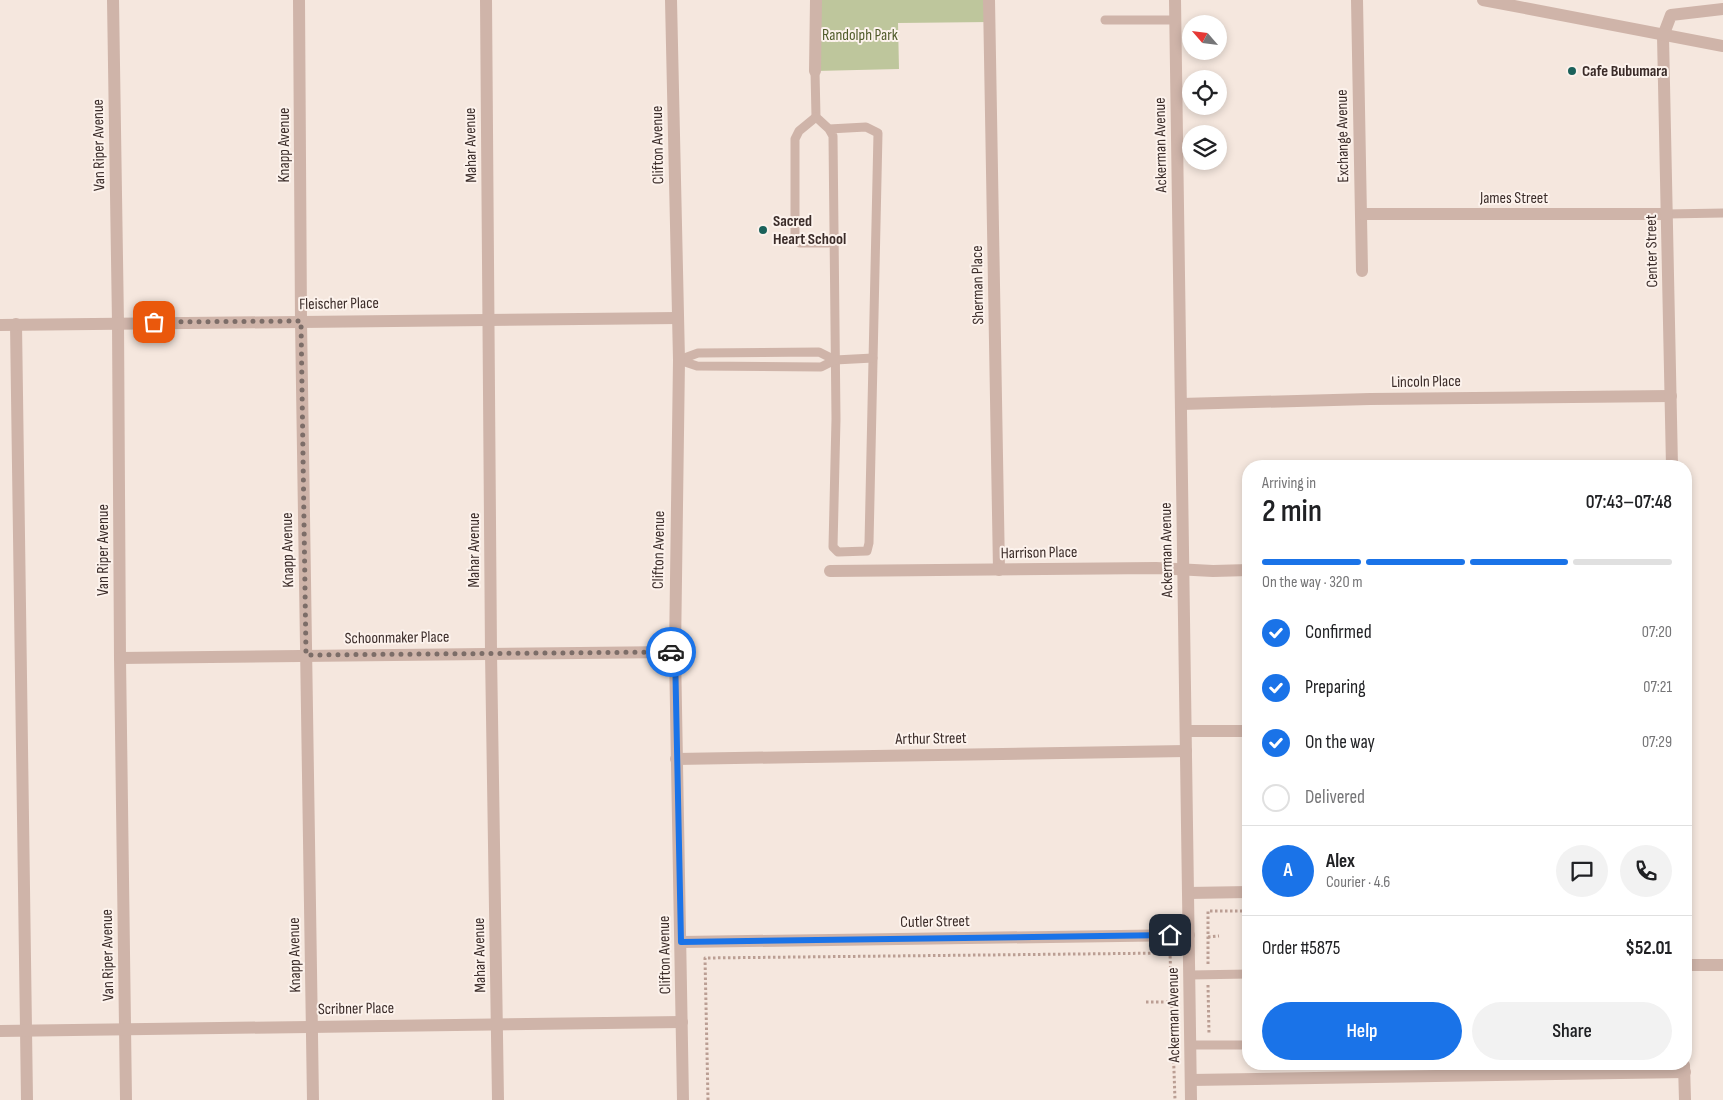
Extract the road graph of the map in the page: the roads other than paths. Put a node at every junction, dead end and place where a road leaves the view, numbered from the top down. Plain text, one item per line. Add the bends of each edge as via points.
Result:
1 (113, 0) edge
2 (299, 0) edge
3 (486, 0) edge
4 (671, 0) edge
5 (816, 0) edge
6 (989, 0) edge
7 (1175, 0) edge
8 (1357, 0) edge
9 (1483, 0) edge
10 (1510, 3) edge
11 (1723, 9) edge
12 (1105, 20) dead end
13 (1176, 20) junction
14 (1664, 36) junction
15 (1723, 46) edge
16 (815, 71) joint
17 (816, 117) junction
18 (829, 129) junction
19 (1723, 213) edge
20 (1361, 214) junction
21 (1667, 214) junction
22 (833, 237) junction
23 (1362, 271) dead end
24 (678, 318) junction
25 (490, 319) junction
26 (301, 321) junction
27 (118, 323) junction
28 (0, 324) edge
29 (16, 324) junction
30 (873, 358) junction
31 (679, 360) junction
32 (835, 360) junction
33 (1671, 396) junction
34 (1181, 404) junction
35 (1672, 460) edge
36 (1183, 569) junction
37 (999, 570) junction
38 (1242, 570) edge
39 (830, 571) dead end
40 (675, 652) junction
41 (491, 653) junction
42 (306, 655) junction
43 (120, 658) junction
44 (1186, 731) junction
45 (1242, 731) edge
46 (1186, 751) junction
47 (676, 759) junction
48 (1242, 892) edge
49 (1188, 893) junction
50 (1189, 935) junction
51 (681, 942) junction
52 (1692, 965) edge
53 (1723, 965) edge
54 (1242, 974) edge
55 (1190, 975) junction
56 (682, 1022) junction
57 (498, 1024) junction
58 (312, 1026) junction
59 (126, 1029) junction
60 (0, 1031) edge
61 (27, 1031) junction
62 (1242, 1045) edge
63 (1190, 1046) junction
64 (1603, 1070) edge
65 (1685, 1070) edge
66 (1191, 1080) junction
67 (27, 1100) edge
68 (126, 1100) edge
69 (313, 1100) edge
70 (498, 1100) edge
71 (683, 1100) edge
72 (1191, 1100) edge
73 (1685, 1100) edge

1 - 27 street, Van Riper Avenue
2 - 26 street, Knapp Avenue
3 - 25 street, Mahar Avenue
4 - 24 street, Clifton Avenue
5 - 16 street
6 - 37 street, Sherman Place
7 - 13 street, Ackerman Avenue
8 - 20 street, Exchange Avenue
9 - 10 street
10 - 14 street
11 - 14 street via 1671,16
12 - 13 lane
13 - 34 street, Ackerman Avenue
14 - 15 street
14 - 21 street, Center Street
16 - 17 lane
17 - 18 lane
17 - 22 lane via 799,131 795,139 795,238 800,243 828,243
18 - 22 lane via 833,136
18 - 30 lane via 866,127 878,133
19 - 21 lane
20 - 21 street, James Street
20 - 23 street, Exchange Avenue
21 - 33 street, Center Street
22 - 32 lane
24 - 25 street, Fleischer Place
24 - 31 street, Clifton Avenue
25 - 26 street, Fleischer Place
25 - 41 street, Mahar Avenue
26 - 27 street, Fleischer Place
26 - 42 street, Knapp Avenue
27 - 29 street, Fleischer Place
27 - 43 street, Van Riper Avenue
28 - 29 street, Fleischer Place
29 - 61 street
30 - 32 lane
30 - 32 lane via 868,551 838,552 833,547
31 - 32 lane via 697,366 821,367
31 - 32 lane via 698,353 819,352
31 - 40 street, Clifton Avenue
33 - 34 street, Lincoln Place
33 - 35 street, Center Street
34 - 36 street, Ackerman Avenue
36 - 37 street, Harrison Place
36 - 38 street, Harrison Place
36 - 44 street, Ackerman Avenue
37 - 39 street, Harrison Place
40 - 41 street, Schoonmaker Place
40 - 47 street, Clifton Avenue
41 - 42 street, Schoonmaker Place
41 - 57 street, Mahar Avenue
42 - 43 street, Schoonmaker Place
42 - 58 street, Knapp Avenue
43 - 59 street, Van Riper Avenue
44 - 45 street
44 - 46 street, Ackerman Avenue
46 - 47 street, Arthur Street
46 - 49 street, Ackerman Avenue
47 - 51 street, Clifton Avenue
48 - 49 street
49 - 50 street, Ackerman Avenue
50 - 51 street, Cutler Street
50 - 55 street, Ackerman Avenue
51 - 56 street, Clifton Avenue
52 - 53 street
54 - 55 lane
55 - 63 street, Ackerman Avenue
56 - 57 street, Scribner Place
56 - 71 street, Clifton Avenue
57 - 58 street, Scribner Place
57 - 70 street, Mahar Avenue
58 - 59 street, Scribner Place
58 - 69 street, Knapp Avenue
59 - 61 street, Scribner Place
59 - 68 street, Van Riper Avenue
60 - 61 street, Scribner Place
61 - 67 street
62 - 63 lane
63 - 66 street, Ackerman Avenue
64 - 66 street
65 - 73 street
66 - 72 street, Ackerman Avenue

